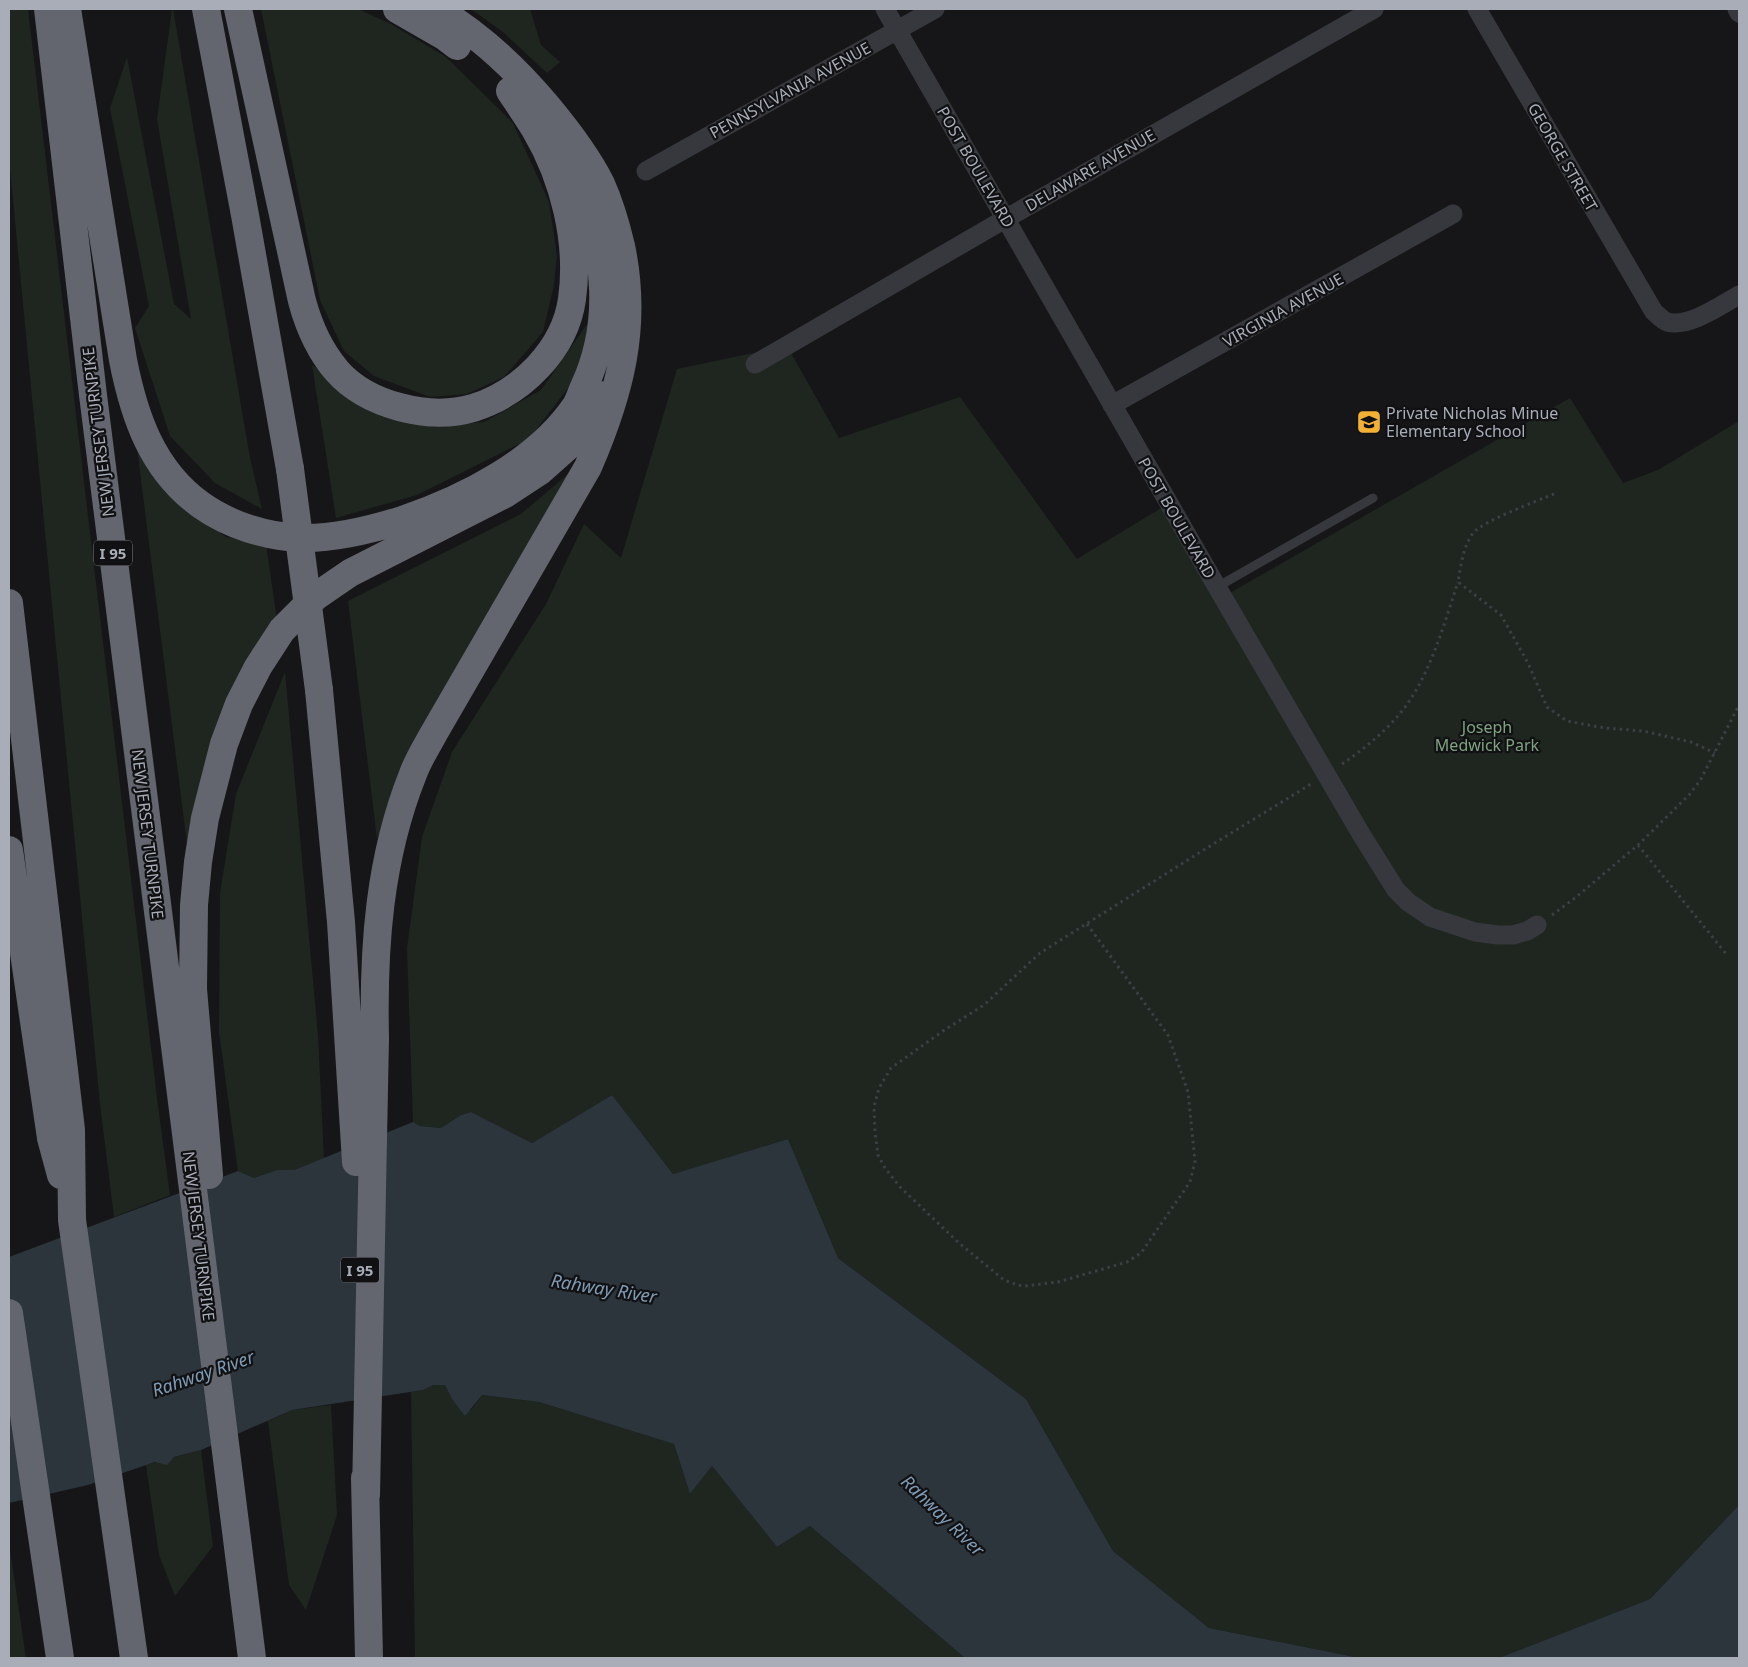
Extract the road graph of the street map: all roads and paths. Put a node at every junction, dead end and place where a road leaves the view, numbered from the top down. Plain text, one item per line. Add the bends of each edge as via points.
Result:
1 (48, 9) edge
2 (67, 9) edge
3 (206, 9) edge
4 (238, 9) edge
5 (397, 9) edge
6 (436, 9) edge
7 (885, 9) edge
8 (934, 9) edge
9 (1374, 9) edge
10 (1477, 9) edge
11 (1737, 9) edge
12 (1739, 13) edge
13 (897, 30) junction
14 (510, 91) junction
15 (646, 171) dead end
16 (1453, 214) dead end
17 (1005, 219) junction
18 (1739, 295) edge
19 (625, 350) junction
20 (755, 364) dead end
21 (1112, 405) junction
22 (1554, 494) dead end
23 (1373, 498) dead end
24 (1458, 582) junction
25 (1217, 587) junction
26 (9, 603) edge
27 (1739, 705) edge
28 (1715, 753) junction
29 (1326, 774) junction
30 (1638, 845) junction
31 (9, 850) edge
32 (1087, 924) junction
33 (1537, 925) joint
34 (1727, 955) dead end
35 (363, 1042) junction
36 (192, 1093) junction
37 (61, 1134) junction
38 (9, 1313) edge
39 (60, 1658) edge
40 (134, 1658) edge
41 (252, 1658) edge
42 (369, 1658) edge

1 - 36 highway, NEW JERSEY TURNPIKE / I 95 via 94,405
2 - 14 highway via 123,360 142,431 175,482 201,505 229,521 265,534 302,538 343,534 380,527 419,514 469,491 526,458 554,433 576,406 600,341 604,307 603,268 596,234 581,190 563,158
3 - 35 highway, bridge via 290,469 337,876
4 - 14 highway via 310,328 338,372 386,404 443,412 472,408 523,381 546,358 563,330 572,301 575,265 568,215 551,161
5 - 14 highway via 444,36 478,61
6 - 19 highway via 456,20 524,79 580,148 601,185 616,223 625,266 628,305
7 - 13 street, POST BOULEVARD
8 - 13 street, PENNSYLVANIA AVENUE
9 - 17 street, DELAWARE AVENUE
10 - 18 street, GEORGE STREET via 1649,306 1666,322 1681,323
11 - 12 street
13 - 15 street, PENNSYLVANIA AVENUE
13 - 17 street, POST BOULEVARD
16 - 21 street, VIRGINIA AVENUE
17 - 20 street, DELAWARE AVENUE
17 - 21 street, POST BOULEVARD
19 - 35 highway via 605,429 588,467 413,772 388,854 380,895 374,985
19 - 36 highway via 611,385 593,416 540,472 506,494 350,573 315,597 282,630 258,667 224,744 205,818 198,862 194,905 196,1029
21 - 25 street, POST BOULEVARD
22 - 24 path via 1484,525 1473,534 1462,558
23 - 25 lane
24 - 28 path via 1501,615 1528,663 1547,707 1567,721 1643,731 1691,742
24 - 29 path via 1425,671 1402,711 1360,751
25 - 29 street, POST BOULEVARD
26 - 37 highway
27 - 28 path
28 - 30 path via 1690,795
29 - 32 path
29 - 33 street, POST BOULEVARD via 1396,890 1408,902 1430,917 1475,932 1513,935
30 - 33 path
30 - 34 path
31 - 37 highway
32 - 32 path via 1040,953 984,1004 891,1068 879,1088 874,1107 878,1155 900,1187 959,1244 1004,1280 1017,1285 1058,1282 1127,1262 1141,1253 1190,1182 1195,1161 1188,1092 1168,1035
35 - 42 highway
36 - 41 highway via 236,1533
37 - 40 highway
38 - 39 highway

